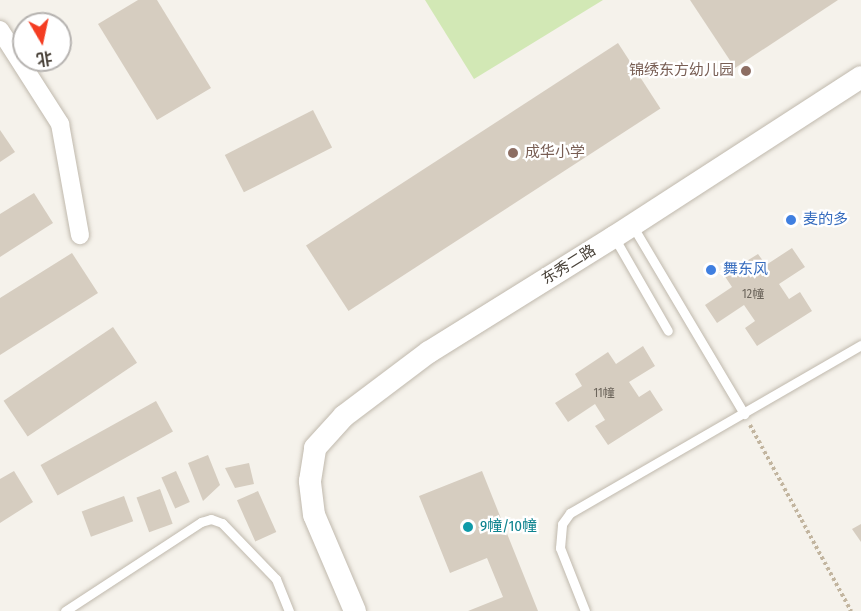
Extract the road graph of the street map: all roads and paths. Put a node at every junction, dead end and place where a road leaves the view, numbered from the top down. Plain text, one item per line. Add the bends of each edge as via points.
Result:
1 (0, 30) edge
2 (861, 77) edge
3 (623, 231) junction
4 (80, 235) dead end
5 (668, 331) dead end
6 (861, 345) edge
7 (744, 414) junction
8 (65, 611) edge
9 (289, 611) edge
10 (355, 611) edge
11 (585, 611) edge
12 (851, 611) edge

1 - 4 street via 60,124
2 - 3 street, 东秀二路
3 - 5 lane
3 - 7 lane
3 - 10 street, 东秀二路 via 429,352 344,416 315,448 310,481 314,515
6 - 7 lane
7 - 11 lane via 570,513 562,524 560,548
7 - 12 path
8 - 9 lane via 211,519 222,523 276,579

